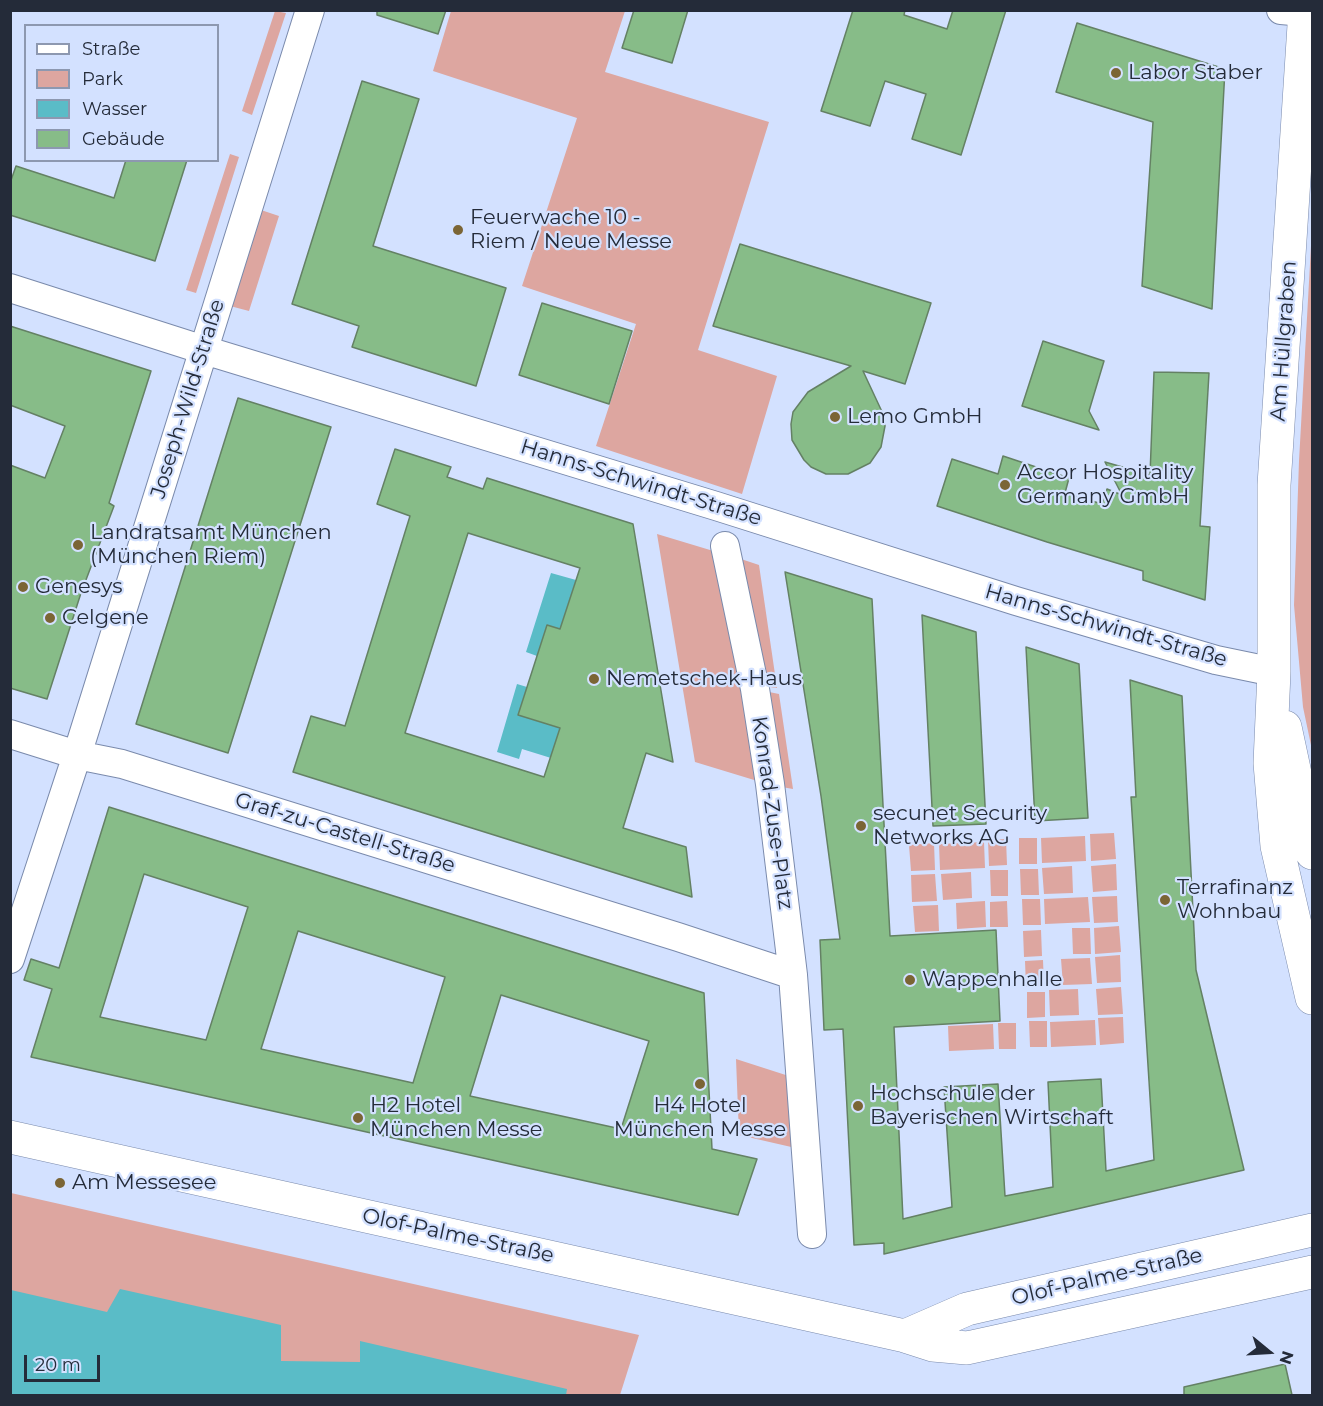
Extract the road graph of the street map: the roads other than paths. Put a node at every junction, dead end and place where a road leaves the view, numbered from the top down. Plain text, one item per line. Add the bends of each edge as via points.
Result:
1 (310, 10) edge
2 (1297, 11) edge
3 (10, 288) edge
4 (204, 350) junction
5 (726, 546) dead end
6 (1274, 672) junction
7 (10, 734) edge
8 (77, 755) junction
9 (1312, 853) edge
10 (10, 959) edge
11 (793, 975) junction
12 (1312, 998) edge
13 (10, 1137) edge
14 (1312, 1230) edge
15 (812, 1234) dead end
16 (1312, 1272) edge
17 (905, 1336) junction

1 - 4 street, Joseph-Wild-Straße
2 - 6 main road, Am Hüllgraben via 1274,485
3 - 4 street, Hanns-Schwindt-Straße
4 - 6 street, Hanns-Schwindt-Straße via 1016,601 1216,660
4 - 8 street, Joseph-Wild-Straße
5 - 11 street, Konrad-Zuse-Platz via 757,700
6 - 9 main road, Am Hüllgraben
6 - 12 main road, Am Hüllgraben via 1270,763 1277,846
7 - 8 street, Graf-zu-Castell-Straße
8 - 10 street, Joseph-Wild-Straße
8 - 11 street, Graf-zu-Castell-Straße via 122,764
11 - 15 street, Konrad-Zuse-Platz
13 - 17 main road, Olof-Palme-Straße
14 - 17 main road, Olof-Palme-Straße via 967,1308
16 - 17 main road, Olof-Palme-Straße via 968,1348 933,1345

